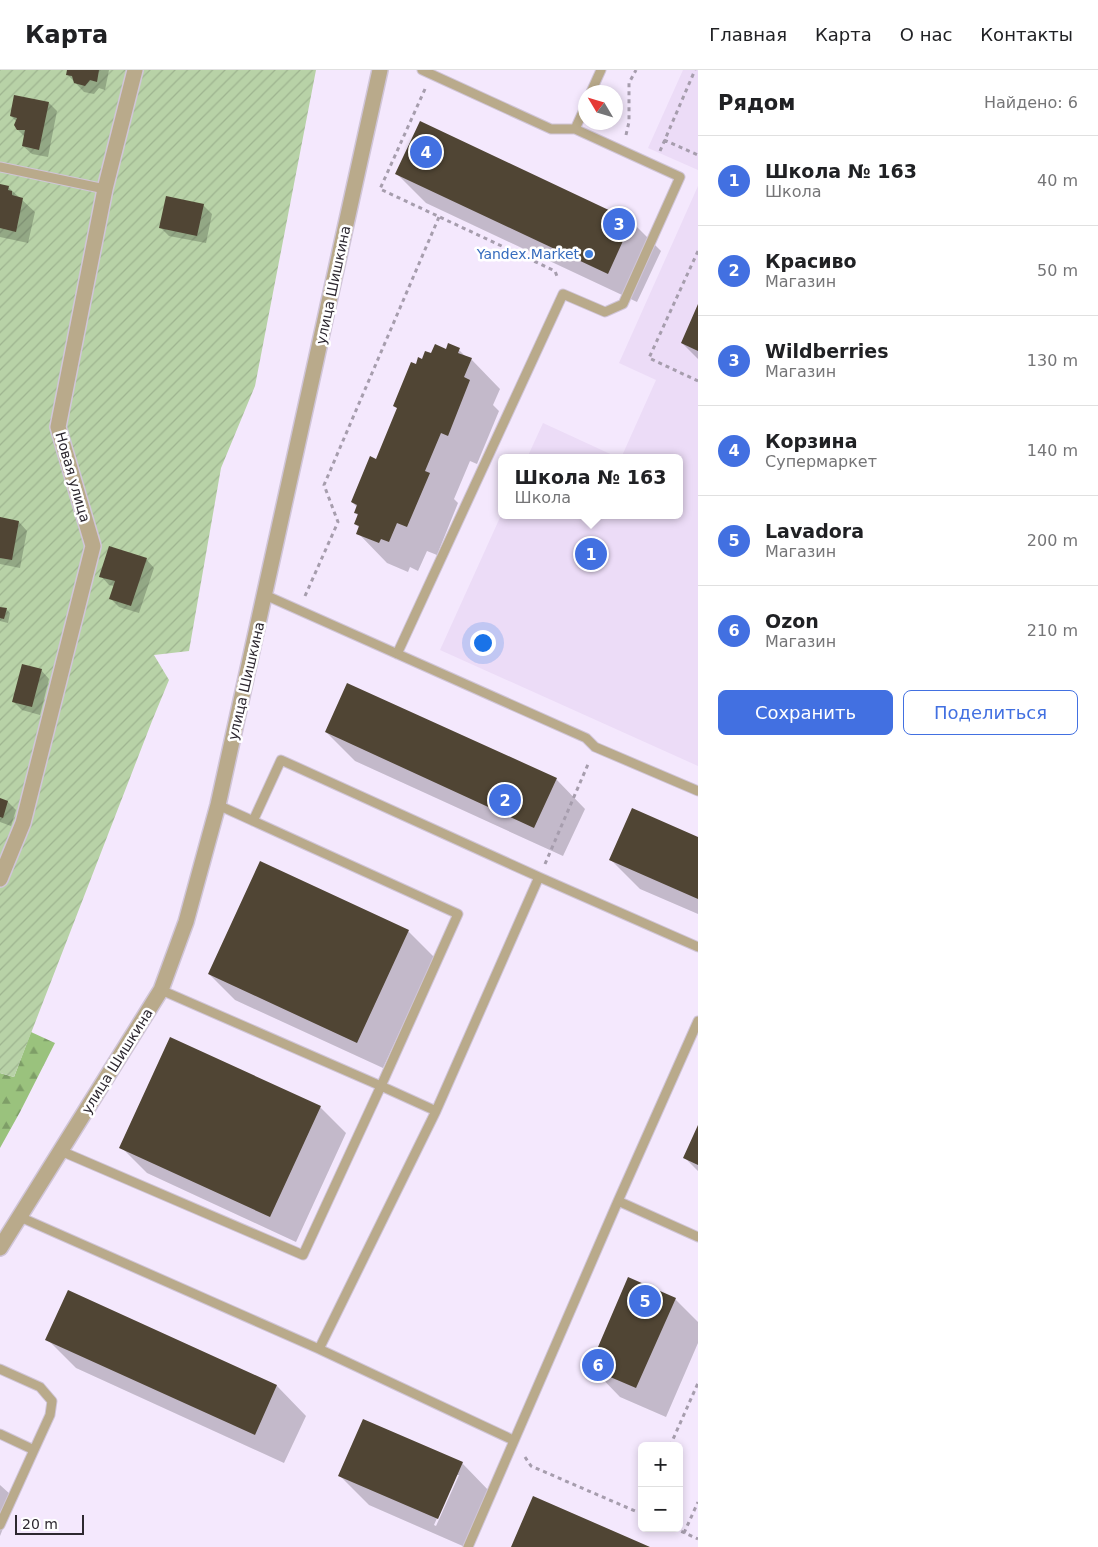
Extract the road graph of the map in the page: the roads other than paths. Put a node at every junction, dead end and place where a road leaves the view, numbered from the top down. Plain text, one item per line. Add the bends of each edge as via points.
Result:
1 (135, 70) edge
2 (380, 70) edge
3 (422, 70) edge
4 (600, 70) edge
5 (594, 85) edge
6 (578, 122) edge
7 (575, 129) junction
8 (0, 167) edge
9 (105, 189) junction
10 (265, 595) junction
11 (397, 654) junction
12 (698, 791) edge
13 (218, 805) junction
14 (253, 821) junction
15 (539, 877) junction
16 (0, 879) edge
17 (698, 947) edge
18 (161, 990) junction
19 (698, 1021) edge
20 (380, 1086) junction
21 (436, 1111) junction
22 (61, 1151) junction
23 (618, 1201) junction
24 (20, 1216) junction
25 (698, 1237) edge
26 (0, 1248) edge
27 (319, 1349) junction
28 (0, 1369) edge
29 (0, 1434) edge
30 (513, 1440) junction
31 (34, 1450) junction
32 (0, 1525) edge
33 (468, 1547) edge

1 - 9 street, Новая улица
2 - 10 street, улица Шишкина
3 - 7 lane via 551,129
4 - 5 lane
6 - 7 lane
7 - 11 lane via 680,177 623,304 605,312 563,294
8 - 9 lane
9 - 16 street, Новая улица via 58,427 93,546 23,822
10 - 11 lane
10 - 13 street, улица Шишкина
11 - 12 lane via 586,738 595,748
13 - 14 lane
13 - 18 street, улица Шишкина via 186,922
14 - 15 lane via 281,760
14 - 20 lane via 458,914
15 - 17 lane
15 - 21 lane
18 - 20 lane
18 - 22 street, улица Шишкина
19 - 23 lane
20 - 21 lane
20 - 22 lane via 303,1255
21 - 27 lane
22 - 24 street, улица Шишкина
23 - 25 lane
23 - 30 lane
24 - 26 street, улица Шишкина
24 - 27 lane
27 - 30 lane
28 - 31 lane via 40,1387 52,1401 50,1415
29 - 31 lane
30 - 33 lane
31 - 32 lane

